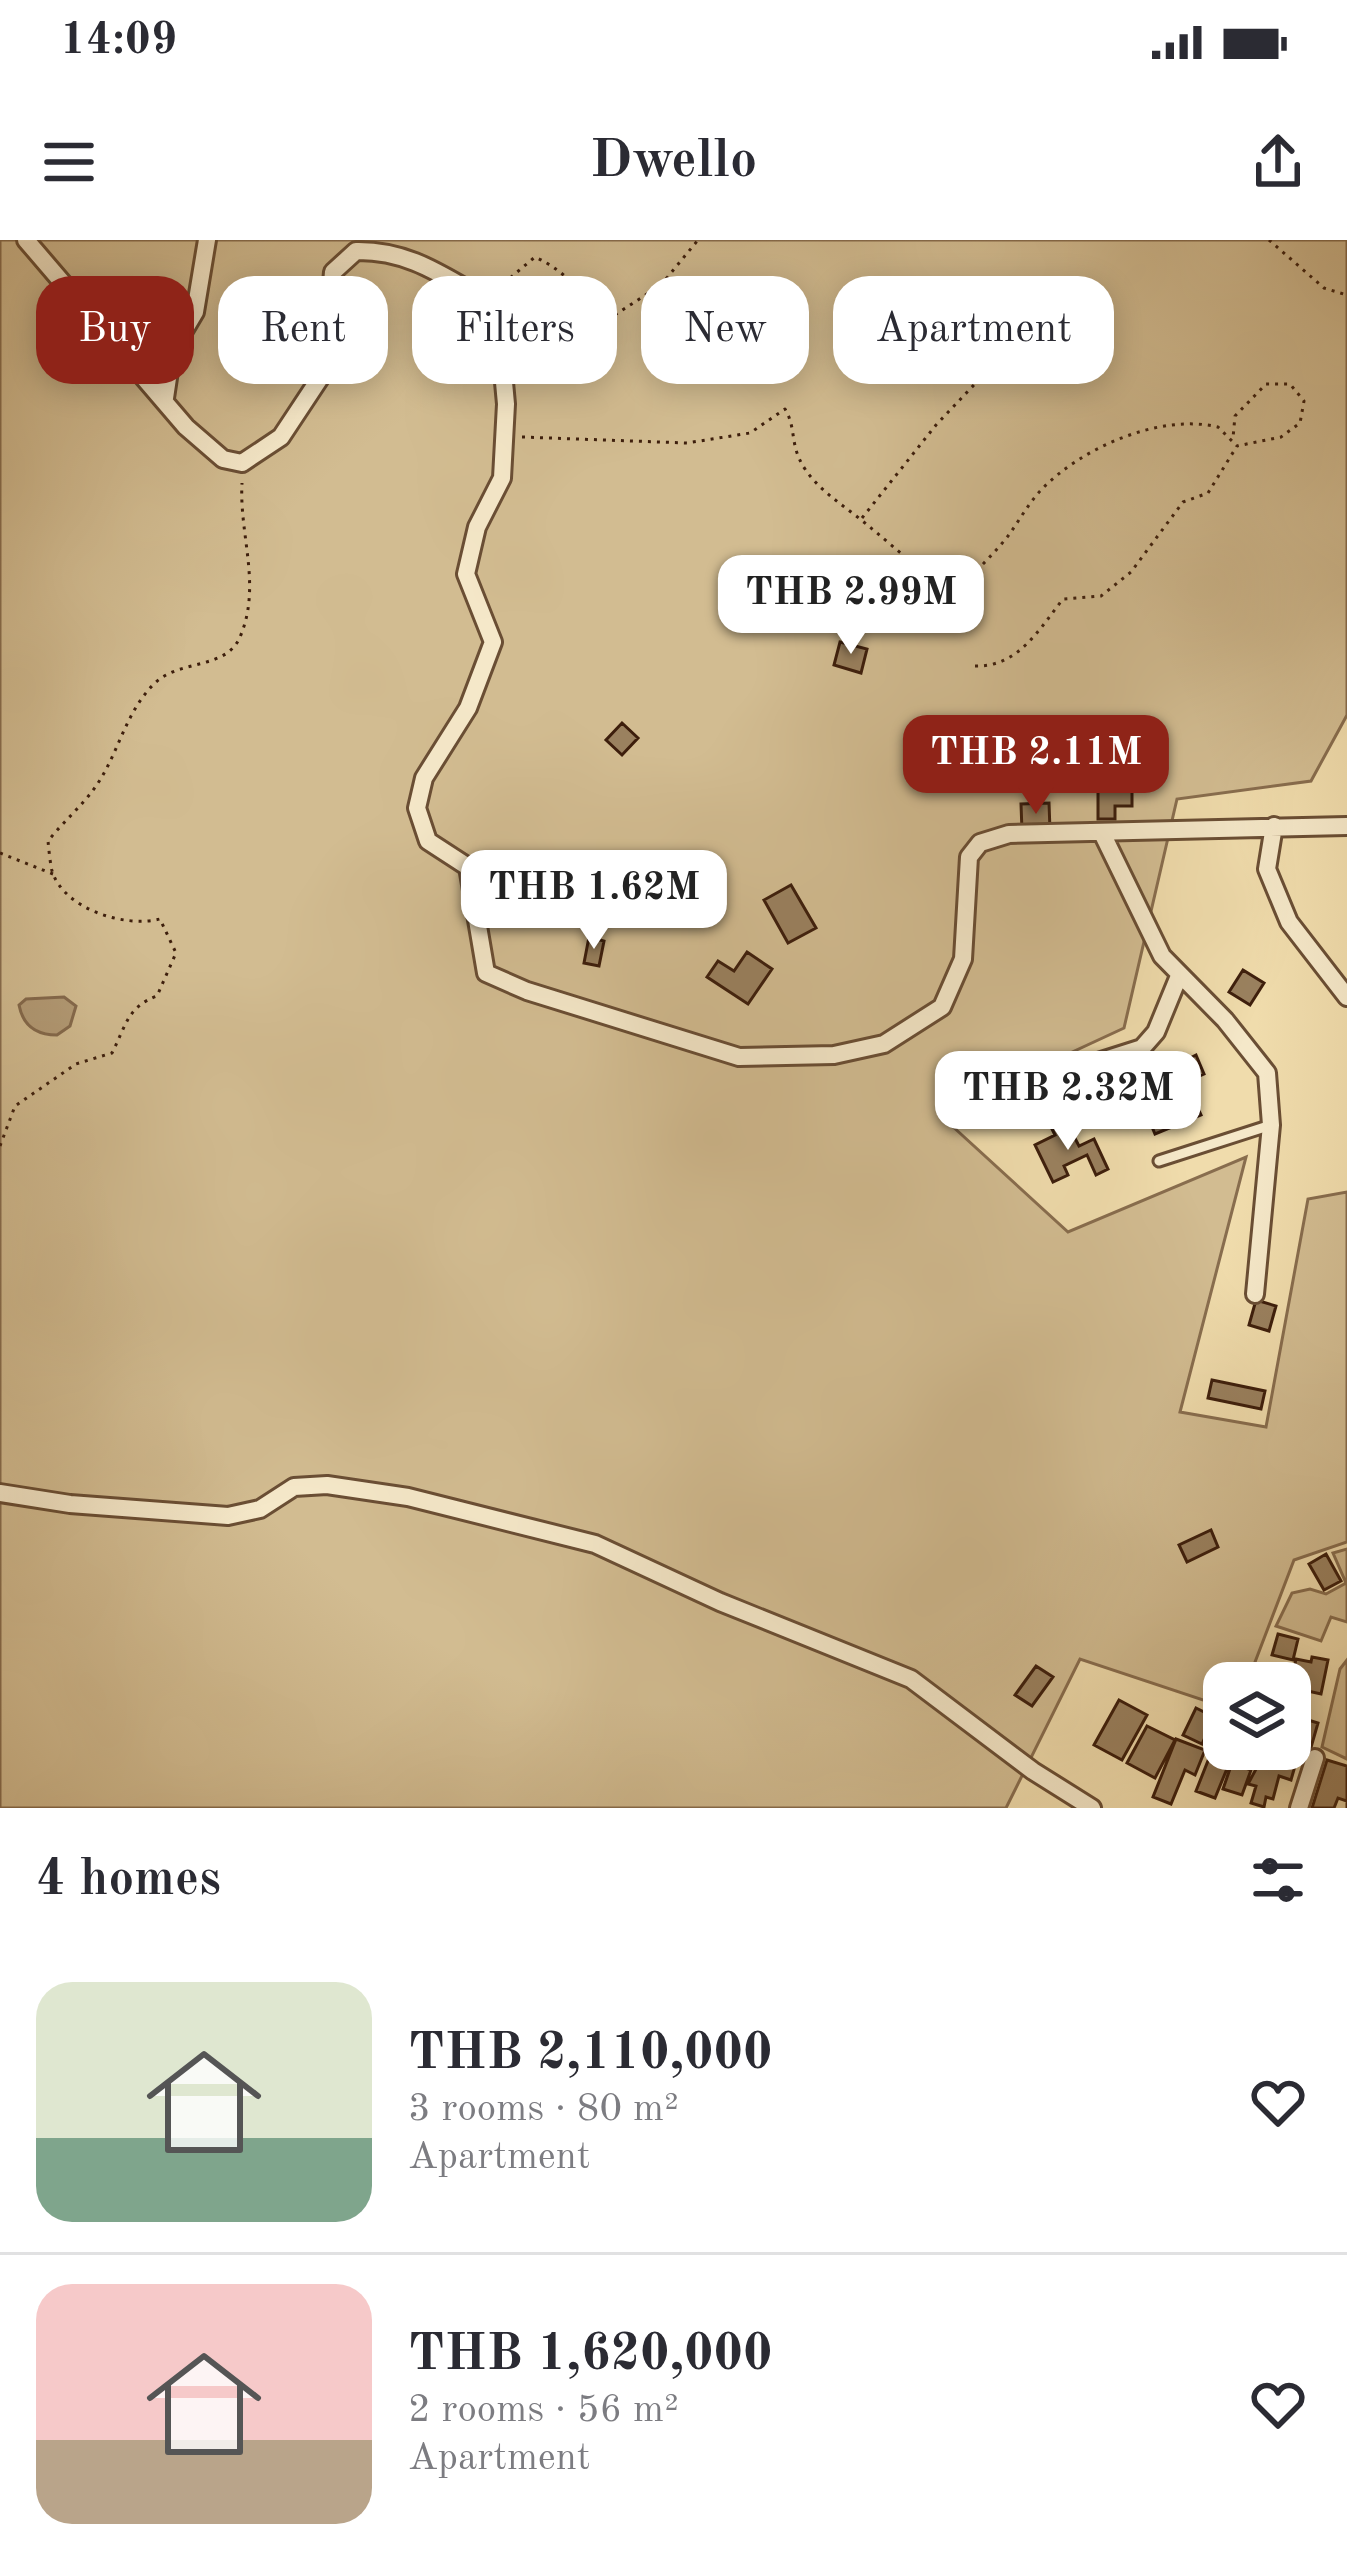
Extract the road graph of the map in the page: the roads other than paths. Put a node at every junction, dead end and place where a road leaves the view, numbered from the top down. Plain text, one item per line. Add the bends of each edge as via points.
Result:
1 (26, 240) edge
2 (207, 240) edge
3 (164, 398) junction
4 (1274, 826) junction
5 (1347, 826) edge
6 (1102, 833) junction
7 (1179, 976) junction
8 (1347, 998) edge
9 (988, 1110) dead end
10 (1271, 1125) junction
11 (1159, 1161) dead end
12 (1255, 1294) dead end
13 (0, 1493) edge
14 (1315, 1757) dead end
15 (1092, 1808) edge
16 (1299, 1808) edge

1 - 3 street
2 - 3 street via 195,312 172,351
3 - 6 street via 224,459 242,463 281,437 324,372 333,272 356,251 390,250 497,305 502,478 477,527 466,574 494,642 468,708 424,778 417,808 428,841 468,867 486,973 739,1057 867,1048 942,1007 963,959 969,857 980,843 1009,834
4 - 5 street
4 - 6 street
4 - 8 street via 1267,868 1289,922
6 - 7 street
7 - 9 street via 1142,1048 1029,1084
7 - 10 street via 1267,1073
10 - 11 lane
10 - 12 street
13 - 15 street via 228,1516 260,1509 294,1487 327,1485 595,1544 911,1679
14 - 16 street

